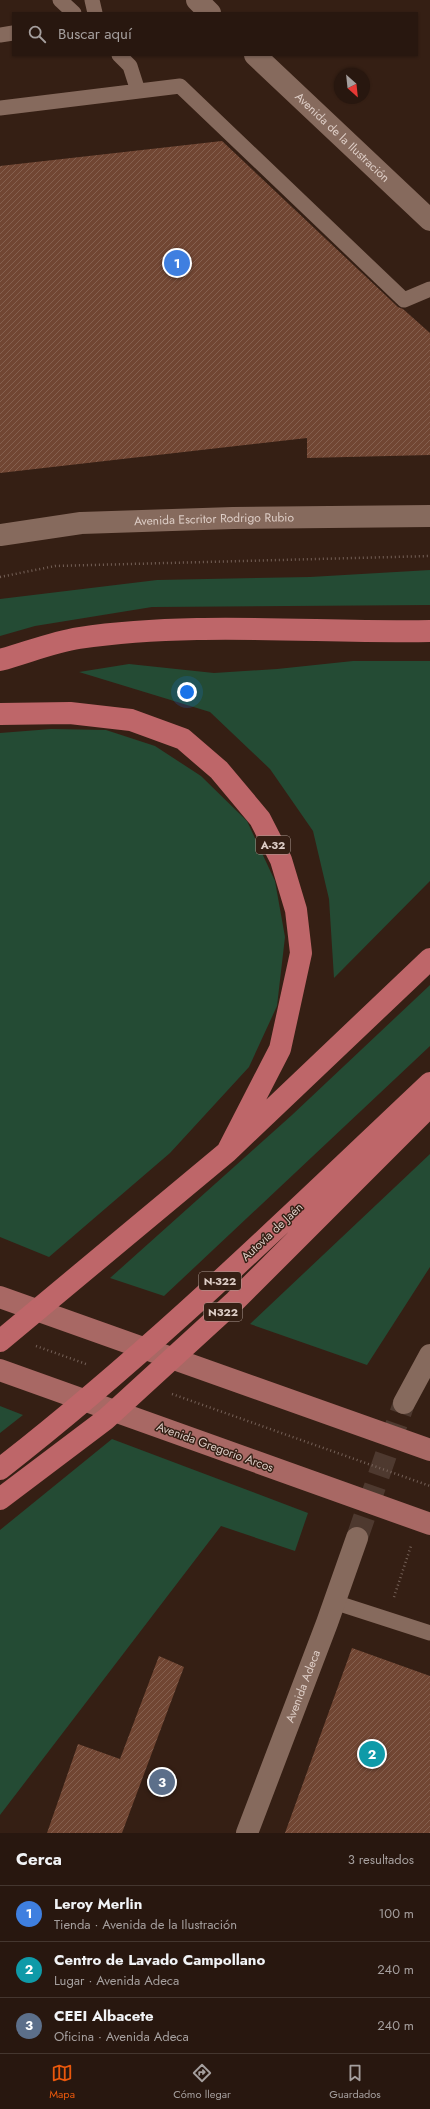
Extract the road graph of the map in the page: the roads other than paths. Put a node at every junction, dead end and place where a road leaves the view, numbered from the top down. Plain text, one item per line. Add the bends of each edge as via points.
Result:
1 (60, 0) edge
2 (92, 0) edge
3 (197, 0) edge
4 (73, 12) edge
5 (96, 12) edge
6 (209, 12) edge
7 (12, 33) edge
8 (0, 35) edge
9 (120, 56) edge
10 (256, 56) edge
11 (138, 91) junction
12 (0, 108) edge
13 (430, 220) edge
14 (430, 289) edge
15 (430, 516) edge
16 (0, 535) edge
17 (430, 631) edge
18 (0, 660) edge
19 (0, 714) edge
20 (430, 959) edge
21 (430, 1083) edge
22 (430, 1106) edge
23 (227, 1152) junction
24 (0, 1297) edge
25 (0, 1341) edge
26 (430, 1355) edge
27 (0, 1370) edge
28 (404, 1403) tunnel mouth
29 (430, 1450) edge
30 (0, 1469) edge
31 (0, 1499) edge
32 (430, 1524) edge
33 (357, 1538) tunnel mouth
34 (334, 1602) junction
35 (430, 1634) edge
36 (247, 1833) edge

1 - 4 lane
2 - 5 lane
3 - 6 street
7 - 8 lane
9 - 11 lane via 130,66
10 - 13 street, Avenida de la Ilustración
11 - 12 lane
11 - 14 lane via 180,86 404,300
15 - 16 street, Avenida Escritor Rodrigo Rubio via 81,523
17 - 18 highway via 260,628 155,630 78,639
19 - 23 highway, A-32 via 70,713 131,720 182,739 220,770 263,825 281,860 296,910 301,953 280,1049
20 - 23 highway
21 - 30 highway, Autovía de Jaén / N-322 via 208,1293
22 - 31 highway, N322 via 235,1301 106,1419
23 - 25 highway
24 - 29 main road
26 - 28 street
27 - 32 main road, Avenida Gregorio Arcos
33 - 34 street, Avenida Adeca
34 - 35 lane
34 - 36 street, Avenida Adeca

